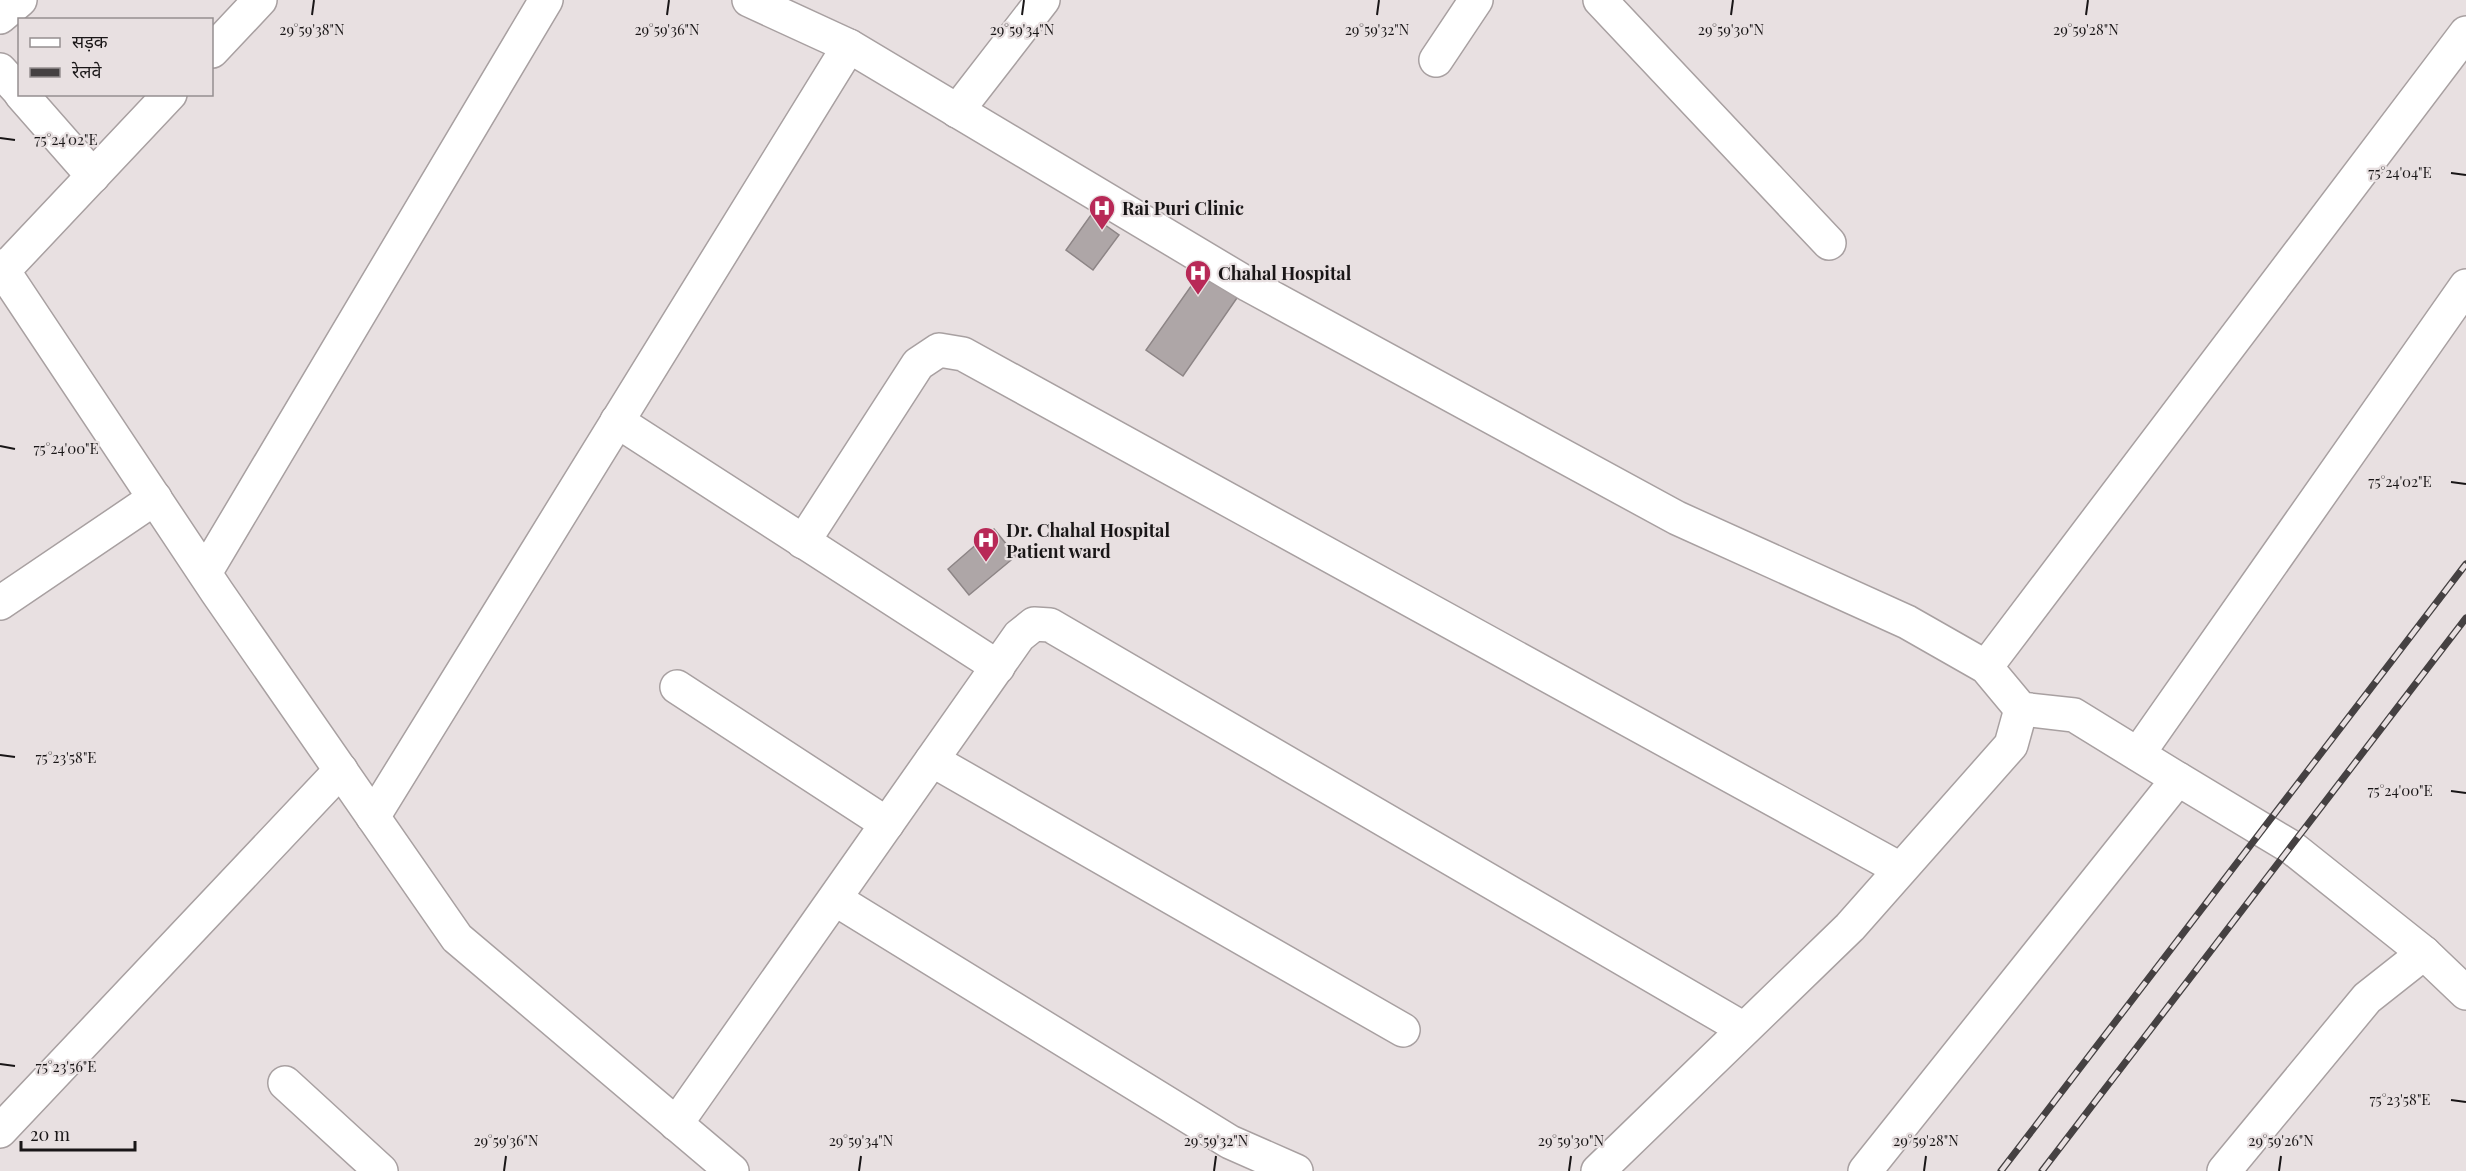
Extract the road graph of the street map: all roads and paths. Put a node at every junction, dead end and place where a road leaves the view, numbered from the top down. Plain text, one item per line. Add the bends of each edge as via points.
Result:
1 (20, 0) edge
2 (260, 0) edge
3 (546, 0) edge
4 (749, 0) edge
5 (1043, 0) edge
6 (1476, 0) edge
7 (1600, 0) edge
8 (0, 17) edge
9 (2466, 33) edge
10 (849, 46) junction
11 (213, 50) edge
12 (1436, 60) dead end
13 (0, 70) edge
14 (18, 91) edge
15 (23, 96) edge
16 (168, 96) edge
17 (957, 111) junction
18 (93, 176) junction
19 (1829, 243) dead end
20 (2, 268) edge
21 (2466, 286) edge
22 (617, 421) junction
23 (155, 498) junction
24 (803, 542) junction
25 (205, 573) junction
26 (0, 603) edge
27 (998, 667) junction
28 (1986, 667) junction
29 (677, 687) dead end
30 (2021, 709) junction
31 (2138, 754) junction
32 (932, 760) junction
33 (341, 770) junction
34 (2178, 779) junction
35 (373, 817) junction
36 (887, 824) junction
37 (1900, 869) junction
38 (835, 898) junction
39 (2424, 953) junction
40 (2466, 993) edge
41 (1744, 1029) junction
42 (1403, 1030) dead end
43 (285, 1083) dead end
44 (676, 1124) junction
45 (0, 1131) edge
46 (381, 1171) edge
47 (732, 1171) edge
48 (1296, 1171) edge
49 (1598, 1171) edge
50 (1865, 1171) edge
51 (2224, 1171) edge

1 - 8 street
2 - 11 street
3 - 25 street
4 - 10 street
5 - 17 street
6 - 12 street
7 - 19 street
9 - 28 street
10 - 17 street
10 - 22 street
13 - 14 street
15 - 18 street
16 - 18 street
17 - 28 street via 1249,285 1677,518 1907,622
18 - 20 street
20 - 23 street
21 - 31 street
22 - 24 street
22 - 35 street
23 - 25 street
23 - 26 street
24 - 27 street
24 - 37 street via 918,364 939,350 963,354
25 - 33 street
27 - 32 street
27 - 41 street via 1025,629 1034,624 1050,625
28 - 30 street
29 - 36 street
30 - 31 street via 2074,715
30 - 37 street via 2011,745
31 - 34 street
32 - 36 street
32 - 42 street
33 - 35 street
33 - 45 street
34 - 39 street via 2291,847
34 - 50 street
35 - 44 street via 458,938
36 - 38 street
37 - 41 street via 1850,927
38 - 44 street
38 - 48 street via 1230,1142
39 - 40 street
39 - 51 street via 2367,998
41 - 49 street
43 - 46 street
44 - 47 street

